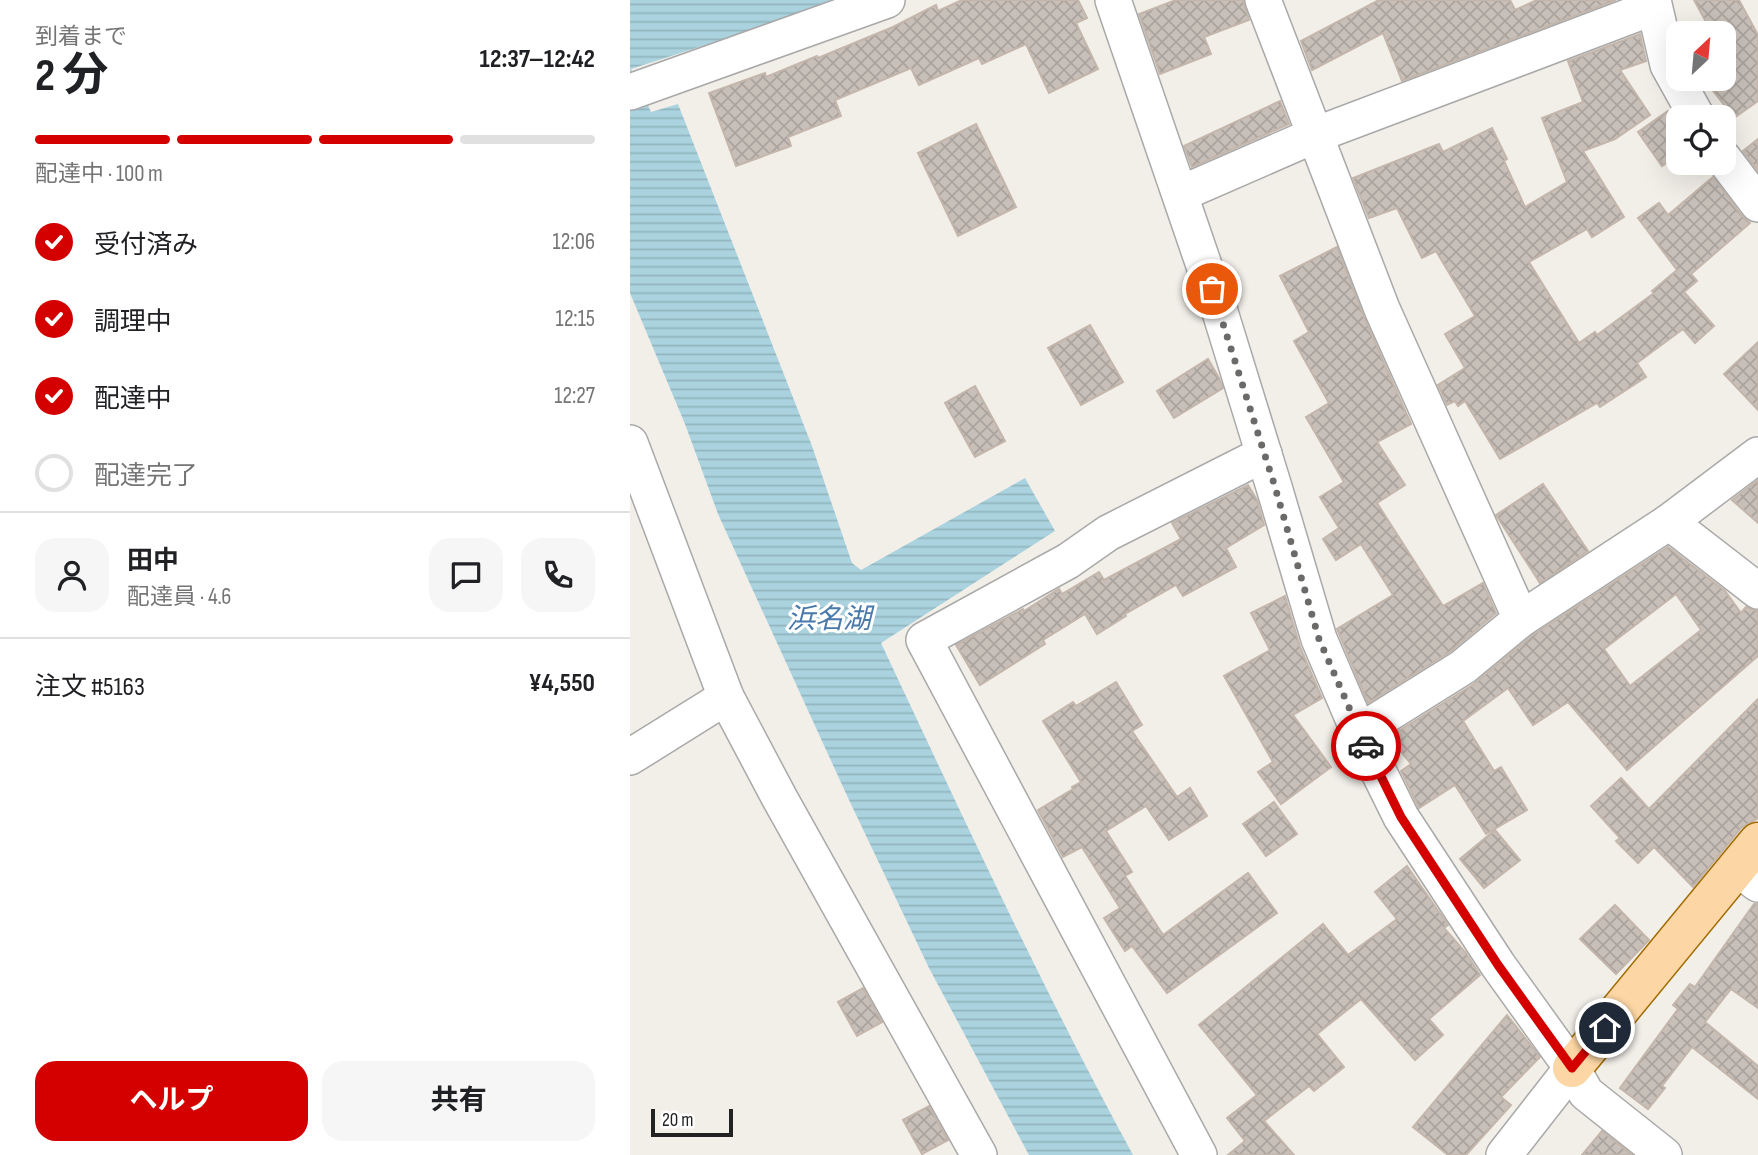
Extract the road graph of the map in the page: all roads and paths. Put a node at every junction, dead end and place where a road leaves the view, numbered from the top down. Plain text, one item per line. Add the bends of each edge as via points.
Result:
1 (887, 0) edge
2 (1113, 0) edge
3 (1263, 0) edge
4 (1654, 4) edge
5 (639, 89) edge
6 (1690, 105) edge
7 (1315, 135) junction
8 (1736, 175) edge
9 (1180, 194) junction
10 (1758, 204) edge
11 (630, 443) edge
12 (1264, 454) junction
13 (1758, 455) edge
14 (1669, 522) junction
15 (1758, 591) edge
16 (1521, 619) junction
17 (726, 697) junction
18 (1358, 730) junction
19 (630, 757) edge
20 (1751, 865) edge
21 (1572, 1068) junction
22 (979, 1155) edge
23 (1199, 1155) edge
24 (1504, 1155) edge
25 (1664, 1155) edge

1 - 5 street
2 - 9 street
3 - 7 street
4 - 6 street via 1668,65
4 - 7 street
7 - 9 street
7 - 16 street via 1382,309
8 - 10 street
9 - 12 street
11 - 17 street
12 - 18 street via 1319,639
12 - 23 street via 1108,533 1068,561 924,640
13 - 14 street
14 - 15 street
14 - 16 street
16 - 18 street via 1463,667
17 - 19 street
17 - 22 street
18 - 21 street via 1401,817
20 - 21 main road
21 - 24 street
21 - 25 street via 1586,1093

